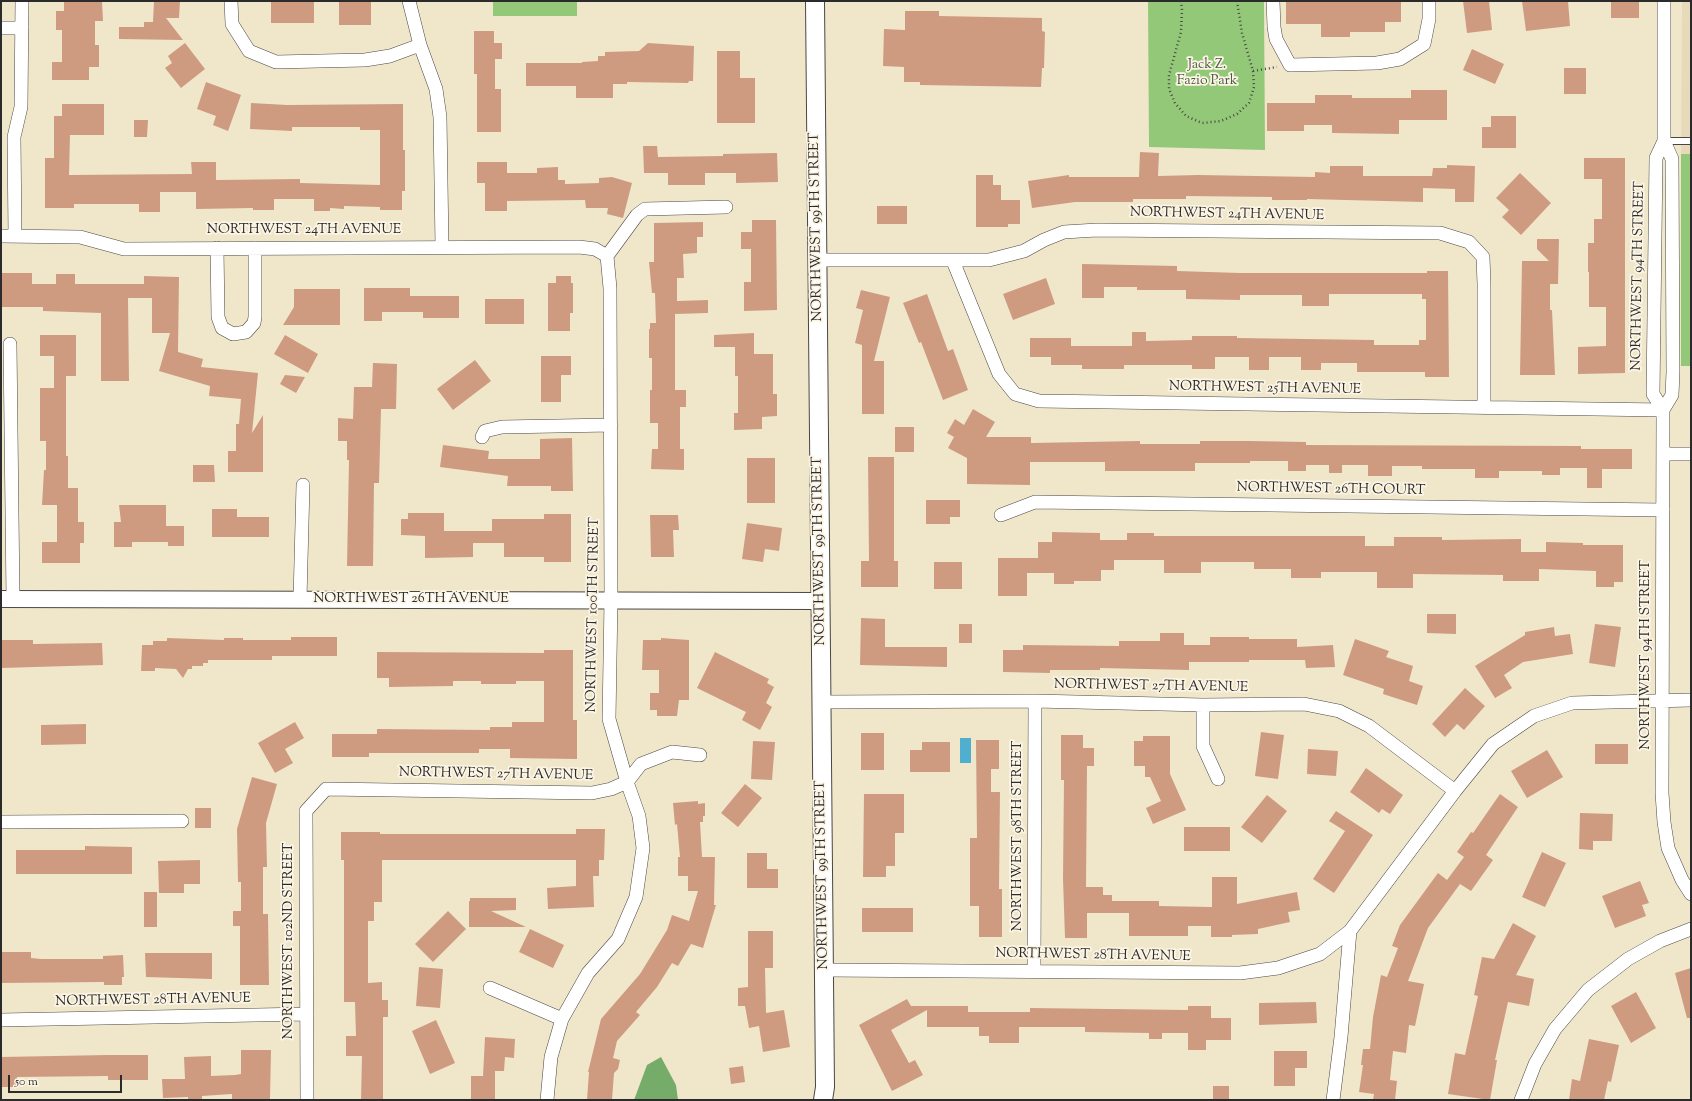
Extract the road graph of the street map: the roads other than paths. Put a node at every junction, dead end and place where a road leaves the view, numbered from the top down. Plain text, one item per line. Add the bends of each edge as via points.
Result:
1 (22, 1) edge
2 (231, 1) edge
3 (409, 1) edge
4 (815, 1) edge
5 (1273, 1) edge
6 (1428, 1) edge
7 (1664, 1) edge
8 (1, 28) edge
9 (22, 28) junction
10 (420, 45) junction
11 (1664, 141) junction
12 (1691, 141) edge
13 (726, 207) dead end
14 (1, 236) edge
15 (15, 236) junction
16 (442, 246) junction
17 (217, 248) junction
18 (255, 248) junction
19 (607, 256) junction
20 (817, 260) junction
21 (953, 261) junction
22 (10, 344) dead end
23 (1484, 408) junction
24 (1663, 410) junction
25 (611, 425) junction
26 (482, 437) dead end
27 (1663, 454) junction
28 (1691, 454) edge
29 (303, 485) dead end
30 (1663, 510) junction
31 (1001, 515) dead end
32 (7, 599) edge
33 (300, 599) junction
34 (611, 600) junction
35 (820, 601) junction
36 (1691, 700) edge
37 (1663, 701) junction
38 (822, 702) junction
39 (1035, 702) junction
40 (1204, 705) junction
41 (700, 755) dead end
42 (1218, 779) dead end
43 (627, 782) junction
44 (326, 789) joint
45 (1455, 791) junction
46 (182, 820) dead end
47 (1, 822) edge
48 (1691, 894) edge
49 (1691, 929) edge
50 (1350, 931) junction
51 (824, 970) junction
52 (1034, 971) junction
53 (490, 988) dead end
54 (306, 1014) junction
55 (562, 1019) junction
56 (1, 1020) edge
57 (307, 1100) edge
58 (547, 1100) edge
59 (824, 1100) edge
60 (1333, 1100) edge
61 (1521, 1100) edge

1 - 9 street
2 - 10 street via 232,24 249,51 276,62 365,60 390,56
3 - 10 street
4 - 20 main road, NORTHWEST 99TH STREET
5 - 6 street via 1276,39 1290,65 1377,63 1400,59 1424,44 1429,19
7 - 11 street, NORTHWEST 94TH STREET
8 - 9 street
9 - 15 street via 21,107 14,137
10 - 16 street via 436,89 440,117
11 - 12 lane
11 - 24 street, NORTHWEST 94TH STREET via 1672,159 1673,372 1672,395
11 - 24 street, NORTHWEST 94TH STREET via 1656,158 1653,394
13 - 19 street via 645,209 637,215
14 - 15 street, NORTHWEST 24TH AVENUE
15 - 17 street, NORTHWEST 24TH AVENUE via 80,237 124,248
16 - 18 street, NORTHWEST 24TH AVENUE
16 - 19 street, NORTHWEST 24TH AVENUE via 579,247 596,249
17 - 18 street, NORTHWEST 24TH AVENUE
17 - 18 street via 218,317 222,328 233,334 246,332 254,323
19 - 25 street, NORTHWEST 100TH STREET via 610,288
20 - 21 street, NORTHWEST 24TH AVENUE
20 - 35 main road, NORTHWEST 99TH STREET
21 - 23 street, NORTHWEST 25TH AVENUE via 999,374 1015,394 1039,401
21 - 23 street, NORTHWEST 24TH AVENUE via 989,260 1024,251 1064,232 1096,230 1440,233 1469,242 1482,257
22 - 32 street
23 - 24 street, NORTHWEST 25TH AVENUE
24 - 27 street, NORTHWEST 94TH STREET
25 - 26 street via 502,427 485,431
25 - 34 street, NORTHWEST 100TH STREET
27 - 28 street
27 - 30 street, NORTHWEST 94TH STREET
29 - 33 street
30 - 31 street, NORTHWEST 26TH COURT via 1035,502
30 - 37 street, NORTHWEST 94TH STREET
32 - 33 street, NORTHWEST 26TH AVENUE
33 - 34 street, NORTHWEST 26TH AVENUE
34 - 35 street, NORTHWEST 26TH AVENUE
34 - 43 street, NORTHWEST 100TH STREET via 609,719
35 - 38 main road, NORTHWEST 99TH STREET
36 - 37 street
37 - 45 street, NORTHWEST 28TH AVENUE via 1572,702 1534,716 1493,744
37 - 48 street, NORTHWEST 94TH STREET via 1664,822 1668,848
38 - 39 street, NORTHWEST 27TH AVENUE
38 - 51 main road, NORTHWEST 99TH STREET
39 - 40 street, NORTHWEST 27TH AVENUE
39 - 52 street, NORTHWEST 98TH STREET
40 - 42 street via 1204,746
40 - 45 street, NORTHWEST 27TH AVENUE via 1304,704 1339,711 1369,726
41 - 43 street, NORTHWEST 27TH AVENUE via 672,752 641,764
43 - 44 street, NORTHWEST 27TH AVENUE via 592,794
43 - 55 street, NORTHWEST 100TH STREET via 639,816 644,848 636,896 618,939 588,973
44 - 54 street, NORTHWEST 102ND STREET via 306,811
45 - 50 street, NORTHWEST 28TH AVENUE
46 - 47 street
49 - 61 street via 1660,941 1628,959 1588,990 1555,1029 1535,1064
50 - 52 street, NORTHWEST 28TH AVENUE via 1320,954 1278,968 1240,973
50 - 60 street
51 - 52 street, NORTHWEST 28TH AVENUE
51 - 59 main road, NORTHWEST 99TH STREET
53 - 55 street
54 - 56 street, NORTHWEST 28TH AVENUE
54 - 57 street, NORTHWEST 102ND STREET
55 - 58 street, NORTHWEST 100TH STREET via 551,1057

